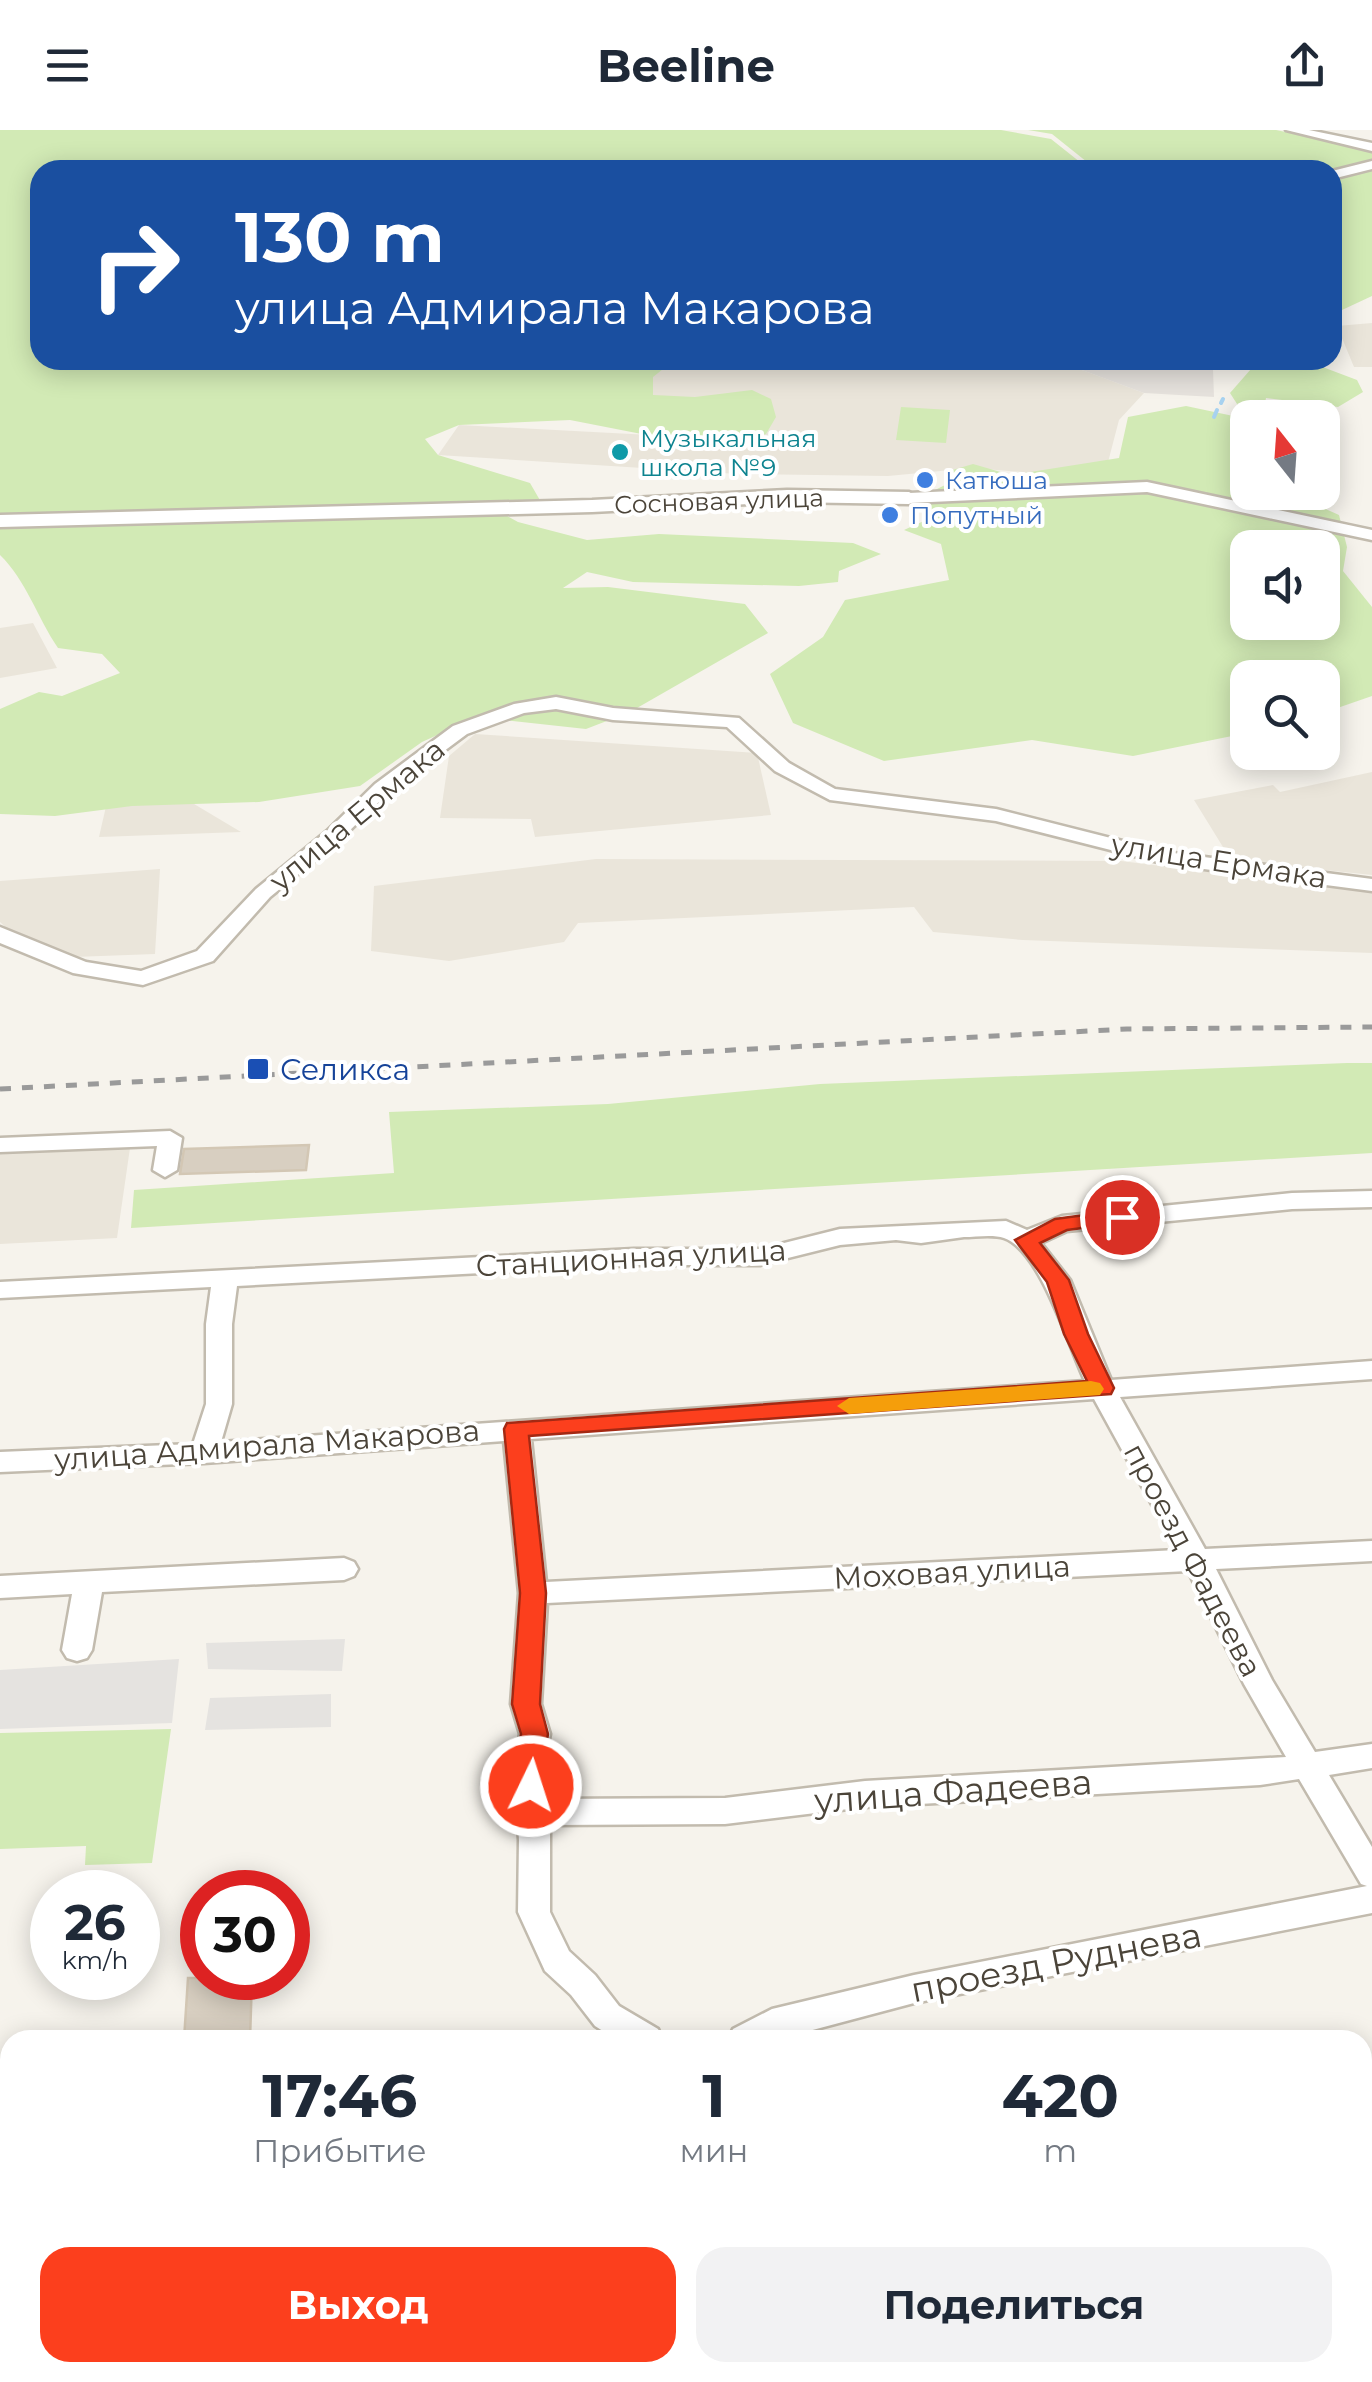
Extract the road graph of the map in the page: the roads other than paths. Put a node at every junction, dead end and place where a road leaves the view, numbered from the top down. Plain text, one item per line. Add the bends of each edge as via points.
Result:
1 (1292, 130) edge
2 (1372, 147) edge
3 (1372, 164) edge
4 (1342, 173) edge
5 (908, 498) joint
6 (0, 521) edge
7 (1372, 535) edge
8 (1372, 885) edge
9 (0, 933) edge
10 (0, 1145) edge
11 (165, 1170) dead end
12 (1372, 1199) edge
13 (1026, 1240) junction
14 (225, 1281) junction
15 (0, 1290) edge
16 (1372, 1370) edge
17 (1102, 1388) junction
18 (516, 1429) junction
19 (204, 1453) junction
20 (0, 1462) edge
21 (1372, 1551) edge
22 (1194, 1560) junction
23 (344, 1569) dead end
24 (89, 1582) junction
25 (0, 1587) edge
26 (533, 1593) junction
27 (78, 1650) dead end
28 (1372, 1756) edge
29 (1306, 1767) junction
30 (533, 1812) junction
31 (1372, 1875) edge
32 (1372, 1899) edge
33 (630, 2030) edge
34 (777, 2030) edge

1 - 2 street
3 - 4 street
5 - 6 street, Сосновая улица via 788,496
5 - 7 street, Сосновая улица via 1147,487
8 - 9 street, улица Ермака via 1166,858 996,814 830,794 782,767 732,722 556,703 460,730 262,893 204,956 143,978 80,968
10 - 11 street via 170,1138
12 - 13 street via 1062,1224
13 - 14 street, Станционная улица via 1006,1229 896,1232 840,1237 760,1258 634,1256
13 - 17 street, проезд Фадеева via 1058,1280
14 - 15 street, Станционная улица
14 - 19 street via 219,1404
16 - 17 street, улица Адмирала Макарова
17 - 18 street, улица Адмирала Макарова
17 - 22 street, проезд Фадеева
18 - 19 street, улица Адмирала Макарова
18 - 26 street
19 - 20 street, улица Адмирала Макарова
21 - 22 street, Моховая улица
22 - 26 street, Моховая улица
22 - 29 street, проезд Фадеева
23 - 24 street
24 - 25 street
24 - 27 street
26 - 30 street via 526,1704 534,1734
28 - 29 street, улица Фадеева
29 - 30 street, улица Фадеева via 851,1795 725,1811
29 - 31 street, проезд Фадеева
30 - 33 street via 534,1912 557,1961 607,2016
32 - 34 street, проезд Руднева via 914,1988

